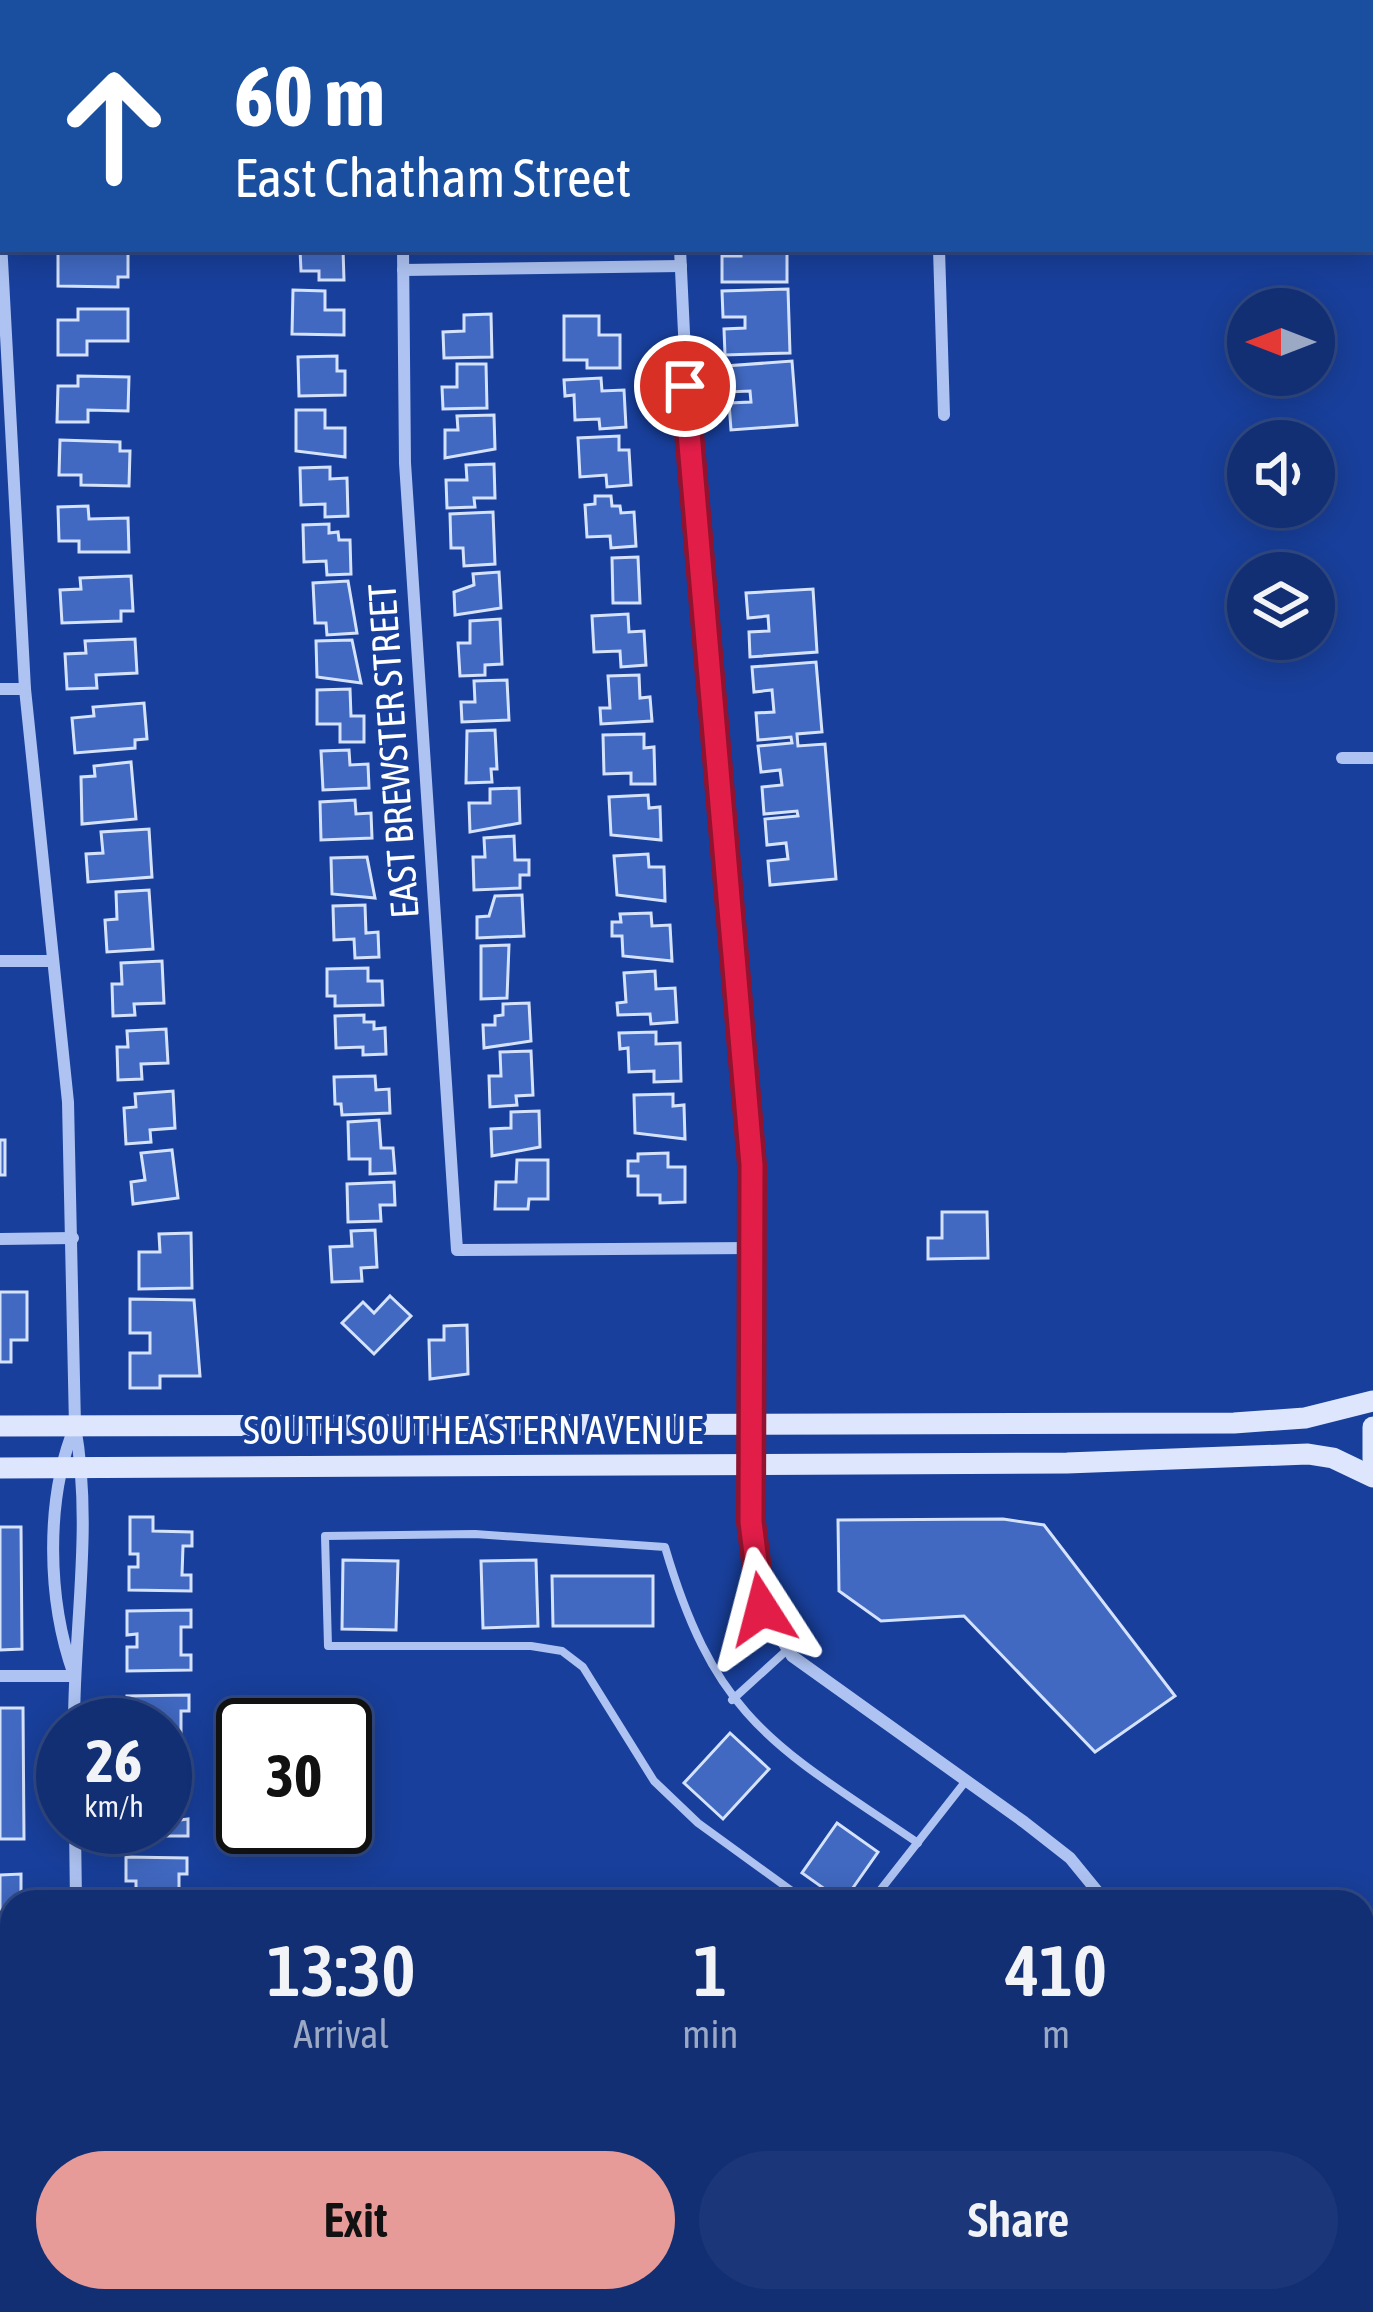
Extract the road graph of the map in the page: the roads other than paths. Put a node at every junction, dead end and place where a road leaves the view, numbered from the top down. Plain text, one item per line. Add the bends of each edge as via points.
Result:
1 (1, 252) edge
2 (403, 252) edge
3 (680, 252) edge
4 (939, 252) edge
5 (681, 266) junction
6 (403, 270) junction
7 (944, 415) dead end
8 (7, 420) edge
9 (25, 688) junction
10 (0, 689) edge
11 (1342, 758) dead end
12 (1373, 758) edge
13 (0, 961) edge
14 (50, 961) junction
15 (73, 1238) junction
16 (0, 1239) edge
17 (752, 1248) junction
18 (1373, 1401) edge
19 (752, 1423) junction
20 (0, 1426) edge
21 (75, 1426) junction
22 (1373, 1427) edge
23 (1373, 1459) edge
24 (752, 1464) junction
25 (0, 1468) edge
26 (57, 1468) junction
27 (82, 1468) junction
28 (1373, 1478) edge
29 (787, 1650) junction
30 (0, 1676) edge
31 (74, 1676) junction
32 (74, 1698) edge
33 (732, 1700) junction
34 (966, 1780) junction
35 (918, 1843) junction
36 (75, 1854) edge
37 (76, 1890) edge
38 (791, 1890) edge
39 (881, 1890) edge
40 (1096, 1890) edge

1 - 8 street
2 - 6 street, EAST BREWSTER STREET
3 - 5 street
4 - 7 street
5 - 6 street
5 - 17 street via 693,522 749,1125
6 - 17 street, EAST BREWSTER STREET via 406,485 457,1250
8 - 9 street
9 - 10 street
9 - 14 street
11 - 12 street
13 - 14 street
14 - 15 street via 68,1102
15 - 16 street
15 - 21 street
17 - 19 street
18 - 19 main road, SOUTH SOUTHEASTERN AVENUE via 1305,1418 1234,1423
19 - 21 main road, SOUTH SOUTHEASTERN AVENUE
19 - 24 street
20 - 21 main road, SOUTH SOUTHEASTERN AVENUE
21 - 26 street
21 - 27 street
22 - 23 main road
24 - 27 main road, SOUTH SOUTHEASTERN AVENUE
24 - 28 main road, SOUTH SOUTHEASTERN AVENUE via 1308,1454
24 - 29 street via 754,1578 772,1633
25 - 26 main road, SOUTH SOUTHEASTERN AVENUE
26 - 27 main road, SOUTH SOUTHEASTERN AVENUE
26 - 31 street via 57,1611
27 - 31 street via 83,1612
29 - 33 lane
29 - 34 street
30 - 31 street
31 - 32 street
33 - 35 lane via 779,1749
33 - 38 lane via 685,1615 664,1547 475,1534 325,1536 328,1646 562,1651 584,1667 654,1781
34 - 35 lane
34 - 40 street via 1070,1858
35 - 39 lane
36 - 37 street

